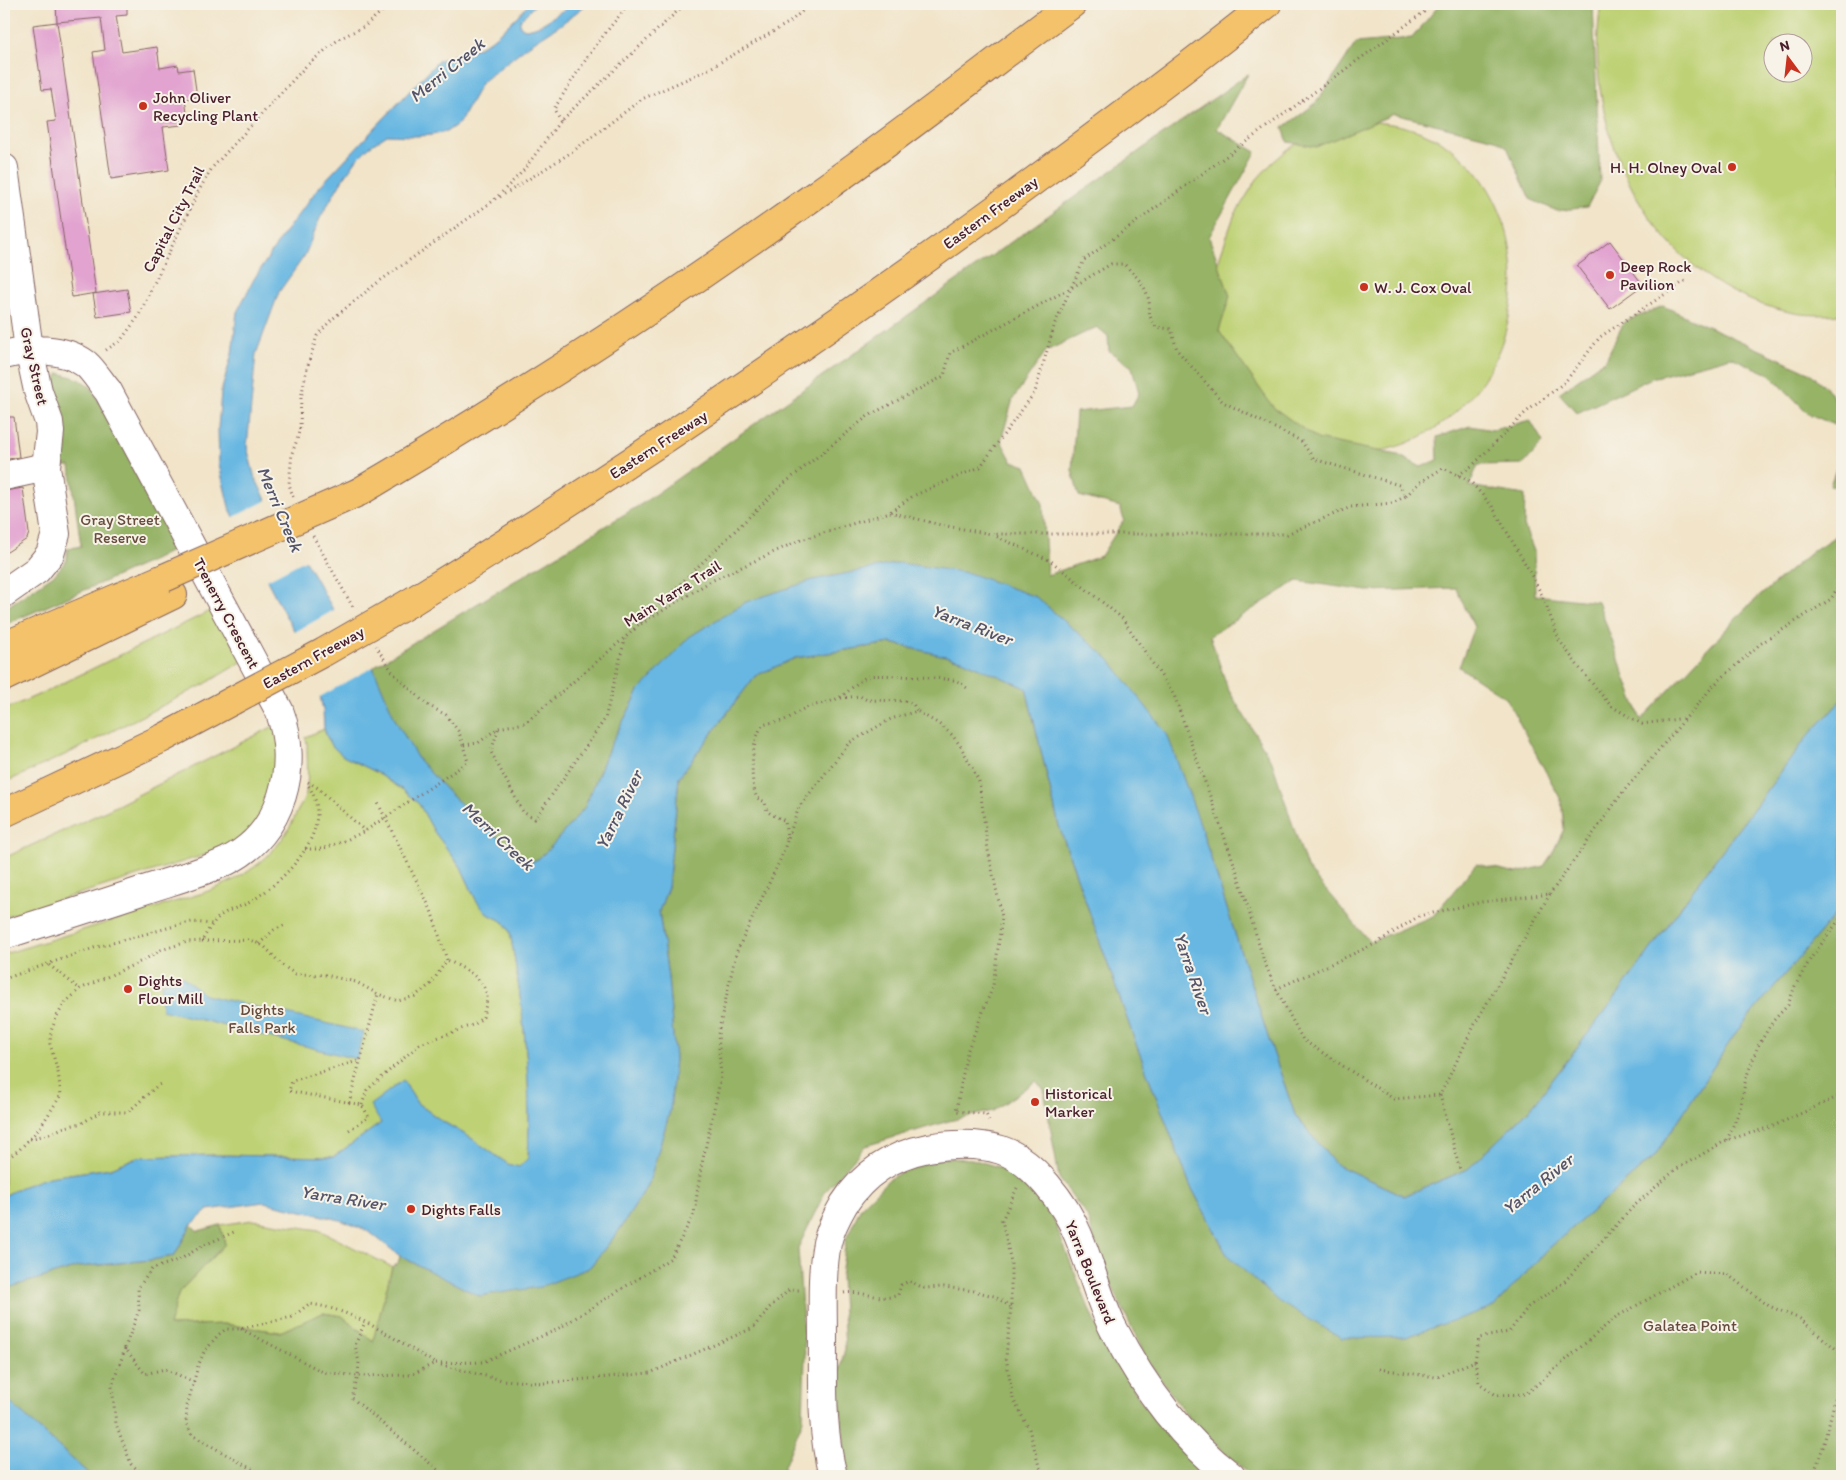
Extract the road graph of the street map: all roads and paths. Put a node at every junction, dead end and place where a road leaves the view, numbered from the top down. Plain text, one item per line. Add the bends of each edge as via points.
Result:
1 (390, 4) edge
2 (630, 4) edge
3 (685, 4) edge
4 (810, 4) edge
5 (1072, 4) edge
6 (1267, 4) edge
7 (1435, 4) edge
8 (560, 121) junction
9 (4, 168) edge
10 (493, 201) junction
11 (1688, 279) dead end
12 (1071, 288) junction
13 (100, 355) dead end
14 (22, 357) edge
15 (4, 371) edge
16 (46, 468) junction
17 (1458, 475) junction
18 (4, 476) edge
19 (1406, 496) junction
20 (297, 505) dead end
21 (890, 512) junction
22 (310, 530) dead end
23 (991, 534) junction
24 (1842, 580) edge
25 (168, 587) junction
26 (4, 593) edge
27 (356, 613) dead end
28 (634, 628) junction
29 (625, 637) junction
30 (376, 645) dead end
31 (4, 646) edge
32 (4, 677) edge
33 (970, 689) dead end
34 (839, 698) junction
35 (917, 711) junction
36 (1686, 718) junction
37 (498, 728) junction
38 (464, 745) junction
39 (377, 800) dead end
40 (6, 812) edge
41 (386, 817) junction
42 (365, 831) junction
43 (787, 842) junction
44 (305, 848) junction
45 (1550, 894) junction
46 (1842, 916) edge
47 (212, 924) junction
48 (288, 924) dead end
49 (4, 935) edge
50 (202, 940) junction
51 (259, 944) junction
52 (447, 960) junction
53 (49, 964) junction
54 (4, 979) edge
55 (80, 989) junction
56 (1276, 989) junction
57 (378, 994) junction
58 (361, 1060) junction
59 (163, 1083) dead end
60 (1440, 1095) junction
61 (1842, 1095) edge
62 (349, 1103) junction
63 (362, 1105) junction
64 (349, 1130) dead end
65 (29, 1139) junction
66 (1727, 1140) junction
67 (1003, 1150) junction
68 (4, 1161) edge
69 (1460, 1170) dead end
70 (1021, 1180) dead end
71 (234, 1232) dead end
72 (823, 1290) junction
73 (1011, 1306) junction
74 (365, 1322) junction
75 (240, 1329) junction
76 (125, 1348) junction
77 (1842, 1354) edge
78 (1475, 1361) junction
79 (435, 1363) junction
80 (1379, 1369) dead end
81 (1842, 1372) edge
82 (358, 1376) junction
83 (194, 1382) junction
84 (145, 1476) edge
85 (271, 1476) edge
86 (445, 1476) edge
87 (833, 1476) edge
88 (1046, 1476) edge
89 (1231, 1476) edge
90 (1813, 1476) edge

1 - 13 path, Capital City Trail via 365,26 338,39 306,66 212,168 138,317 121,340
2 - 8 path via 584,59 554,109
3 - 8 path
4 - 10 path via 790,22 713,66 642,99 572,152
5 - 25 highway, bridge via 824,190 554,374 359,492
6 - 40 highway, Eastern Freeway, bridge via 1111,124 826,330 545,518 324,652 164,738
7 - 12 path via 1084,260
8 - 10 path via 523,171
9 - 14 street, Gray Street
10 - 20 path via 377,283 331,320 317,336 307,368 300,427 289,467 289,484
11 - 17 path via 1600,337 1565,382 1525,413 1473,465
12 - 19 path via 1111,264 1124,264 1140,280 1148,298 1148,316 1156,327 1171,329 1177,350 1223,402 1301,441 1314,459 1399,485
12 - 21 path via 1055,323 1035,392 980,467 913,496
12 - 28 path via 950,353 944,376 868,416 781,486
14 - 15 street, Trenerry Crescent
14 - 16 street, Gray Street via 49,422
14 - 49 street, Trenerry Crescent via 78,373 108,391 279,710 288,742 287,781 264,830 229,860
16 - 18 street
16 - 26 street, Gray Street via 56,534 50,554 37,570
17 - 19 path via 1444,468 1419,483
17 - 36 path via 1470,481 1492,506 1544,599 1559,640 1611,706 1642,724
19 - 23 path via 1393,503 1351,508 1287,534
21 - 23 path
21 - 28 path, Main Yarra Trail via 798,540 711,581
22 - 27 path
23 - 56 path via 1051,560 1122,618 1174,695
24 - 36 path via 1831,599 1760,644 1714,685
25 - 31 highway
25 - 32 highway
28 - 29 path, Main Yarra Trail
29 - 37 path, Main Yarra Trail via 525,723
29 - 37 path via 605,719 535,819 523,812 491,752
30 - 38 path via 393,673 426,704 446,715
33 - 34 path via 955,680 886,675 868,677
34 - 35 path via 860,696 867,700 905,701 913,704
34 - 43 path via 809,707 782,721 763,725 758,732 753,762 755,793 765,802 767,811 785,821
35 - 43 path via 891,719 849,743 799,807
35 - 67 path via 951,734 979,781 988,850 1002,917 993,986 967,1052 956,1111 986,1114
36 - 45 path via 1623,792
37 - 38 path, Main Yarra Trail via 478,743
38 - 41 path via 468,762
39 - 41 path
41 - 42 path
41 - 52 path via 431,910
42 - 44 path via 342,842
42 - 44 path via 318,788 306,782 316,803 314,833
43 - 79 path via 736,953 718,1034 721,1077 694,1214 671,1258 556,1330 483,1362
44 - 47 path via 284,876 267,890 225,913
45 - 56 path via 1482,902 1419,916 1377,943
45 - 60 path via 1476,1022
46 - 66 path via 1811,958 1788,1005 1773,1021 1758,1046 1746,1078 1740,1109
47 - 50 path
47 - 53 path via 182,924
48 - 51 path via 274,930
50 - 51 path via 250,940
50 - 55 path via 161,950
51 - 57 path via 295,974 325,975 356,982
52 - 57 path via 431,984 415,996 398,1001
52 - 63 path via 475,976 483,986 487,997 483,1017 475,1024 414,1048 367,1090
53 - 54 path
53 - 55 path
55 - 65 path via 65,1003 50,1031 61,1095
56 - 60 path via 1303,1040 1394,1099
57 - 58 path
58 - 62 path
58 - 62 path via 292,1081 288,1091
59 - 65 path via 128,1112 100,1112 82,1123
60 - 69 path
61 - 66 path via 1771,1127
62 - 63 path
63 - 64 path via 369,1117
65 - 68 path
66 - 78 path via 1675,1170 1634,1206 1563,1283 1528,1307 1509,1332 1479,1338
67 - 72 street, Yarra Boulevard via 969,1145 945,1146 899,1157 876,1168 844,1204 833,1226 824,1264
67 - 89 street, Yarra Boulevard via 1037,1175 1064,1207 1077,1232 1107,1312 1132,1362 1198,1448
70 - 73 path via 1002,1220 1011,1262
71 - 76 path via 181,1259 152,1269 138,1288 139,1310
72 - 73 path via 839,1294 857,1292 889,1299 898,1295 901,1286 909,1281 924,1288 994,1296
72 - 79 path via 788,1290 753,1328 650,1373 545,1383 502,1380
72 - 87 street, Yarra Boulevard via 824,1426
73 - 88 path via 1006,1357 1013,1399 1029,1429 1038,1466
74 - 75 path via 350,1314 309,1304 292,1316
74 - 79 path
74 - 82 path via 355,1345
75 - 82 path via 323,1372
75 - 83 path via 226,1329 218,1335 204,1352
76 - 83 path via 145,1374 165,1369
76 - 84 path via 112,1386 116,1424 131,1464
77 - 78 path via 1800,1319 1769,1306 1727,1274 1697,1272 1616,1317 1526,1394 1496,1395 1479,1383
78 - 80 path via 1436,1377
79 - 82 path via 411,1376
81 - 90 path
82 - 86 path via 352,1398
83 - 85 path via 186,1423 192,1435 255,1471

